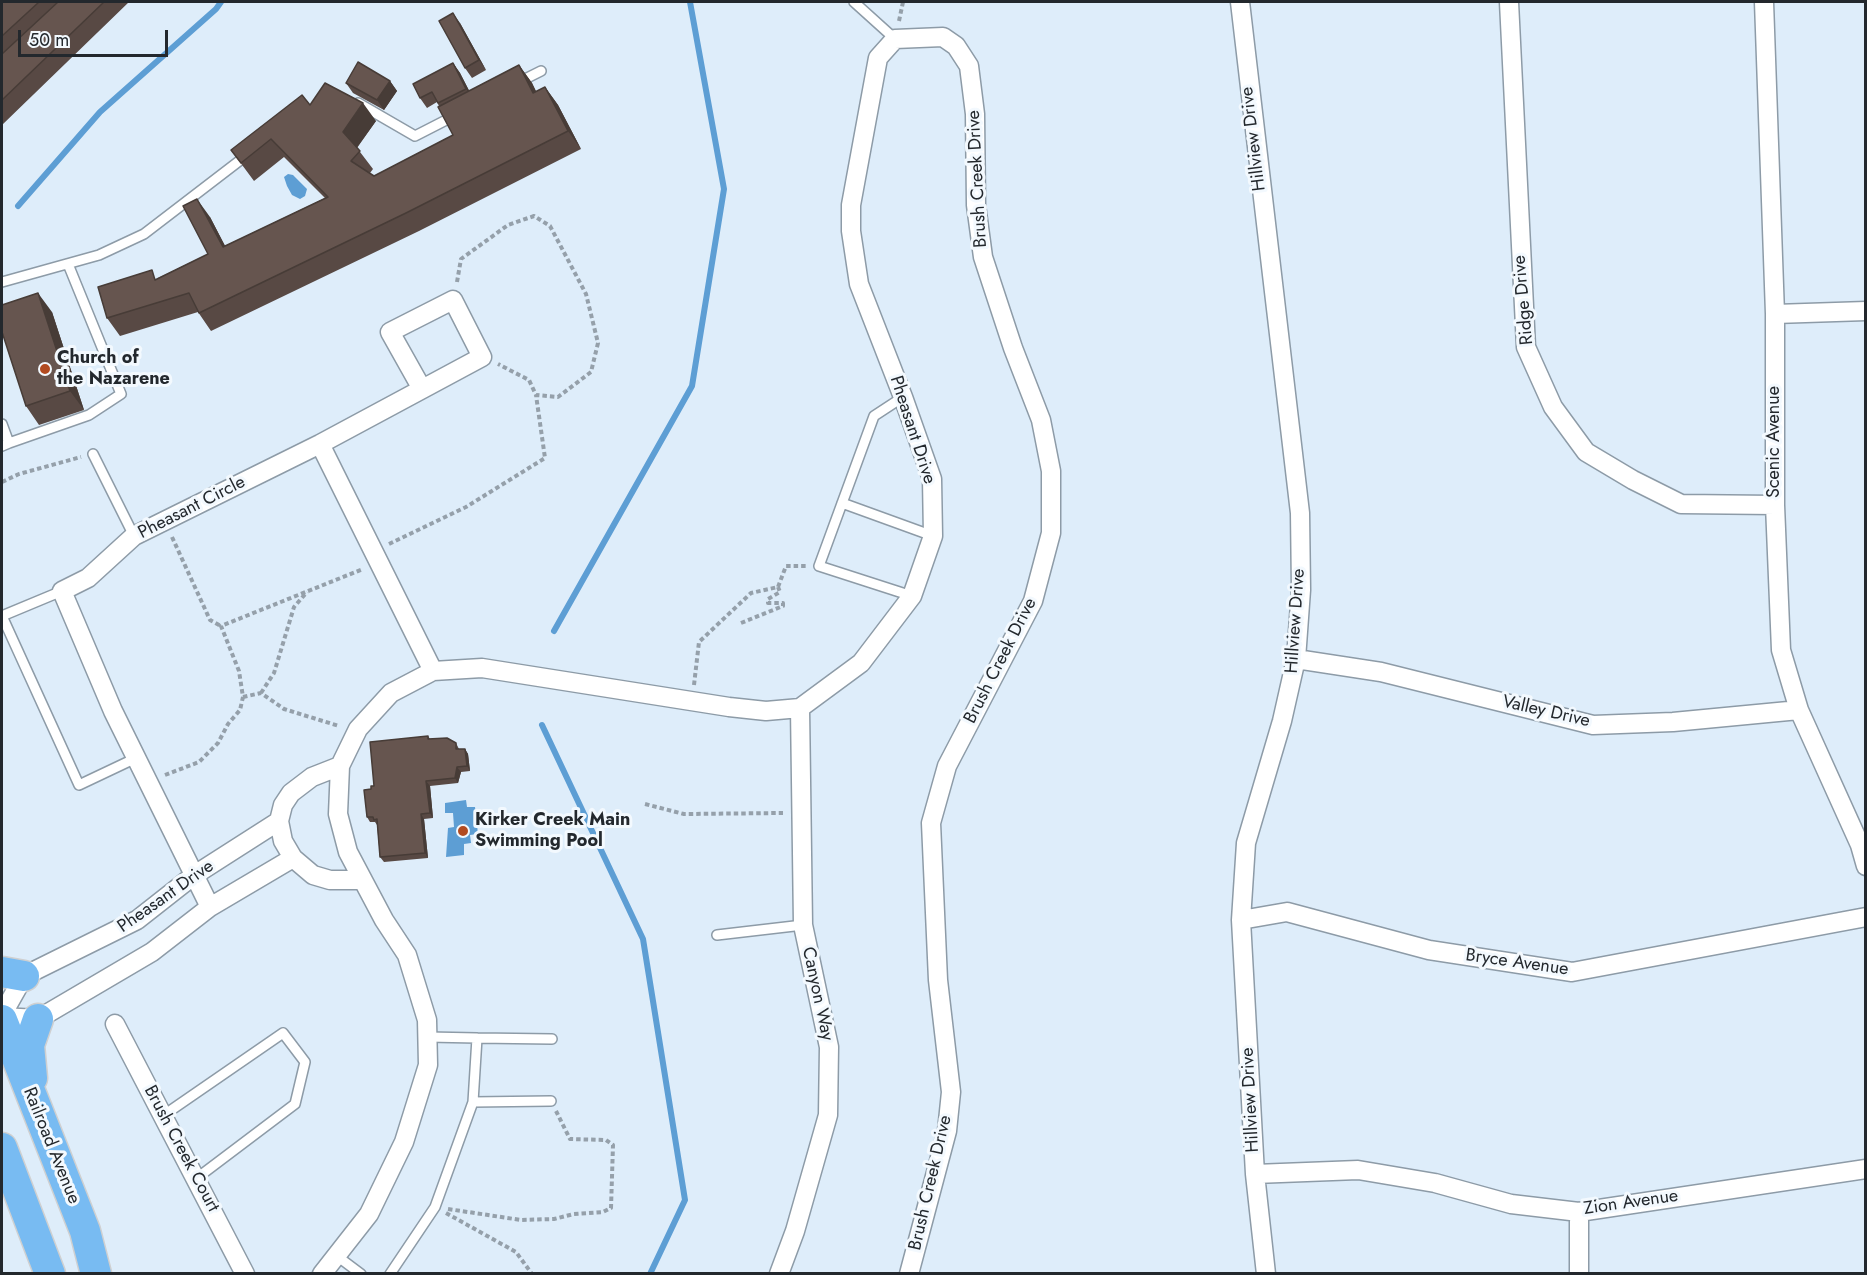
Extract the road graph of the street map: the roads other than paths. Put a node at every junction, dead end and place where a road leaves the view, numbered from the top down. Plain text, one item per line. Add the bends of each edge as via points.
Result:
1 (854, 2) edge
2 (1240, 2) edge
3 (1509, 2) edge
4 (1764, 2) edge
5 (895, 39) junction
6 (541, 71) dead end
7 (509, 87) edge
8 (354, 101) edge
9 (468, 109) edge
10 (258, 147) edge
11 (69, 264) junction
12 (2, 282) edge
13 (1866, 311) edge
14 (1775, 314) junction
15 (422, 389) junction
16 (903, 397) junction
17 (2, 424) edge
18 (5, 444) edge
19 (320, 444) junction
20 (93, 454) road end
21 (842, 503) junction
22 (1775, 505) junction
23 (134, 536) junction
24 (933, 536) junction
25 (62, 591) junction
26 (912, 596) junction
27 (1296, 659) junction
28 (433, 670) junction
29 (800, 708) junction
30 (1799, 710) junction
31 (136, 758) junction
32 (340, 766) junction
33 (279, 821) junction
34 (293, 858) junction
35 (1866, 866) edge
36 (193, 876) junction
37 (362, 880) junction
38 (210, 907) junction
39 (1866, 917) edge
40 (1241, 920) junction
41 (803, 925) junction
42 (717, 935) dead end
43 (13, 974) edge
44 (2, 1017) edge
45 (38, 1019) junction
46 (115, 1024) dead end
47 (428, 1037) junction
48 (477, 1038) junction
49 (552, 1039) dead end
50 (551, 1101) road end
51 (473, 1102) junction
52 (164, 1115) junction
53 (49, 1139) junction
54 (2, 1148) edge
55 (1866, 1169) edge
56 (1255, 1174) junction
57 (197, 1178) junction
58 (1579, 1212) junction
59 (337, 1256) junction
60 (50, 1274) edge
61 (96, 1274) edge
62 (245, 1274) edge
63 (322, 1274) edge
64 (361, 1274) edge
65 (390, 1274) edge
66 (779, 1274) edge
67 (909, 1274) edge
68 (1266, 1274) edge
69 (1579, 1274) edge

1 - 5 lane
2 - 27 street, Hillview Drive via 1300,513 1301,590
3 - 22 street, Ridge Drive via 1526,347 1553,407 1586,452 1681,504
4 - 14 street, Scenic Avenue
5 - 16 street, Pheasant Drive via 878,58 851,205 851,231 859,284
5 - 67 street, Brush Creek Drive via 943,38 956,46 969,66 975,114 976,205 983,257 1041,420 1051,471 1051,533 1033,602 947,766 931,823 938,980 951,1092 947,1131
6 - 7 lane
8 - 9 lane via 415,136
10 - 11 lane via 144,234
11 - 12 lane
11 - 18 lane via 121,394 88,415
13 - 14 street
14 - 22 street, Scenic Avenue
15 - 15 street, Pheasant Circle via 482,357 453,300 390,332
15 - 19 street, Pheasant Circle
16 - 21 lane via 874,416
16 - 24 street, Pheasant Drive via 932,479
17 - 18 lane
19 - 23 street, Pheasant Circle
19 - 28 street
20 - 23 lane
21 - 24 lane
21 - 26 lane via 819,566
22 - 30 street, Scenic Avenue via 1781,651
23 - 25 street, Pheasant Circle via 88,578
24 - 26 street, Pheasant Drive
25 - 31 street
25 - 31 lane via 2,616 79,785
26 - 29 street, Pheasant Drive via 861,663
27 - 30 street, Valley Drive via 1381,672 1593,724 1673,722
27 - 40 street, Hillview Drive via 1246,843
28 - 29 street via 482,668 766,711
28 - 32 street via 391,693 356,733
29 - 41 street, Canyon Way
30 - 35 street, Scenic Avenue
31 - 36 street
32 - 33 street via 312,777 291,793
32 - 37 street via 339,814 348,852
33 - 34 street via 283,841
33 - 36 street, Pheasant Drive
34 - 37 street via 313,875 330,880
34 - 38 street, Pheasant Drive
36 - 38 street
36 - 43 street, Pheasant Drive via 137,920
37 - 47 street via 407,955 427,1020
38 - 45 street, Pheasant Drive via 152,952
39 - 40 street, Bryce Avenue via 1572,972 1429,950 1287,912
40 - 56 street, Hillview Drive
41 - 42 lane
41 - 66 street, Canyon Way via 829,1047 828,1115
43 - 44 street, Pheasant Drive
44 - 45 street
44 - 53 highway, Railroad Avenue
45 - 53 highway via 29,1045 30,1069
46 - 52 street, Brush Creek Court
47 - 48 lane
47 - 59 street via 428,1065 404,1142 369,1214
48 - 49 lane
48 - 51 lane
50 - 51 lane
51 - 65 lane via 435,1207
52 - 57 street, Brush Creek Court
52 - 57 lane via 283,1033 305,1062 296,1104
53 - 61 highway, Railroad Avenue via 85,1231
54 - 60 highway
55 - 58 street, Zion Avenue
56 - 58 street, Zion Avenue via 1358,1170 1435,1184 1511,1204
56 - 68 street, Hillview Drive
57 - 62 street, Brush Creek Court
58 - 69 street
59 - 63 street
59 - 64 lane

